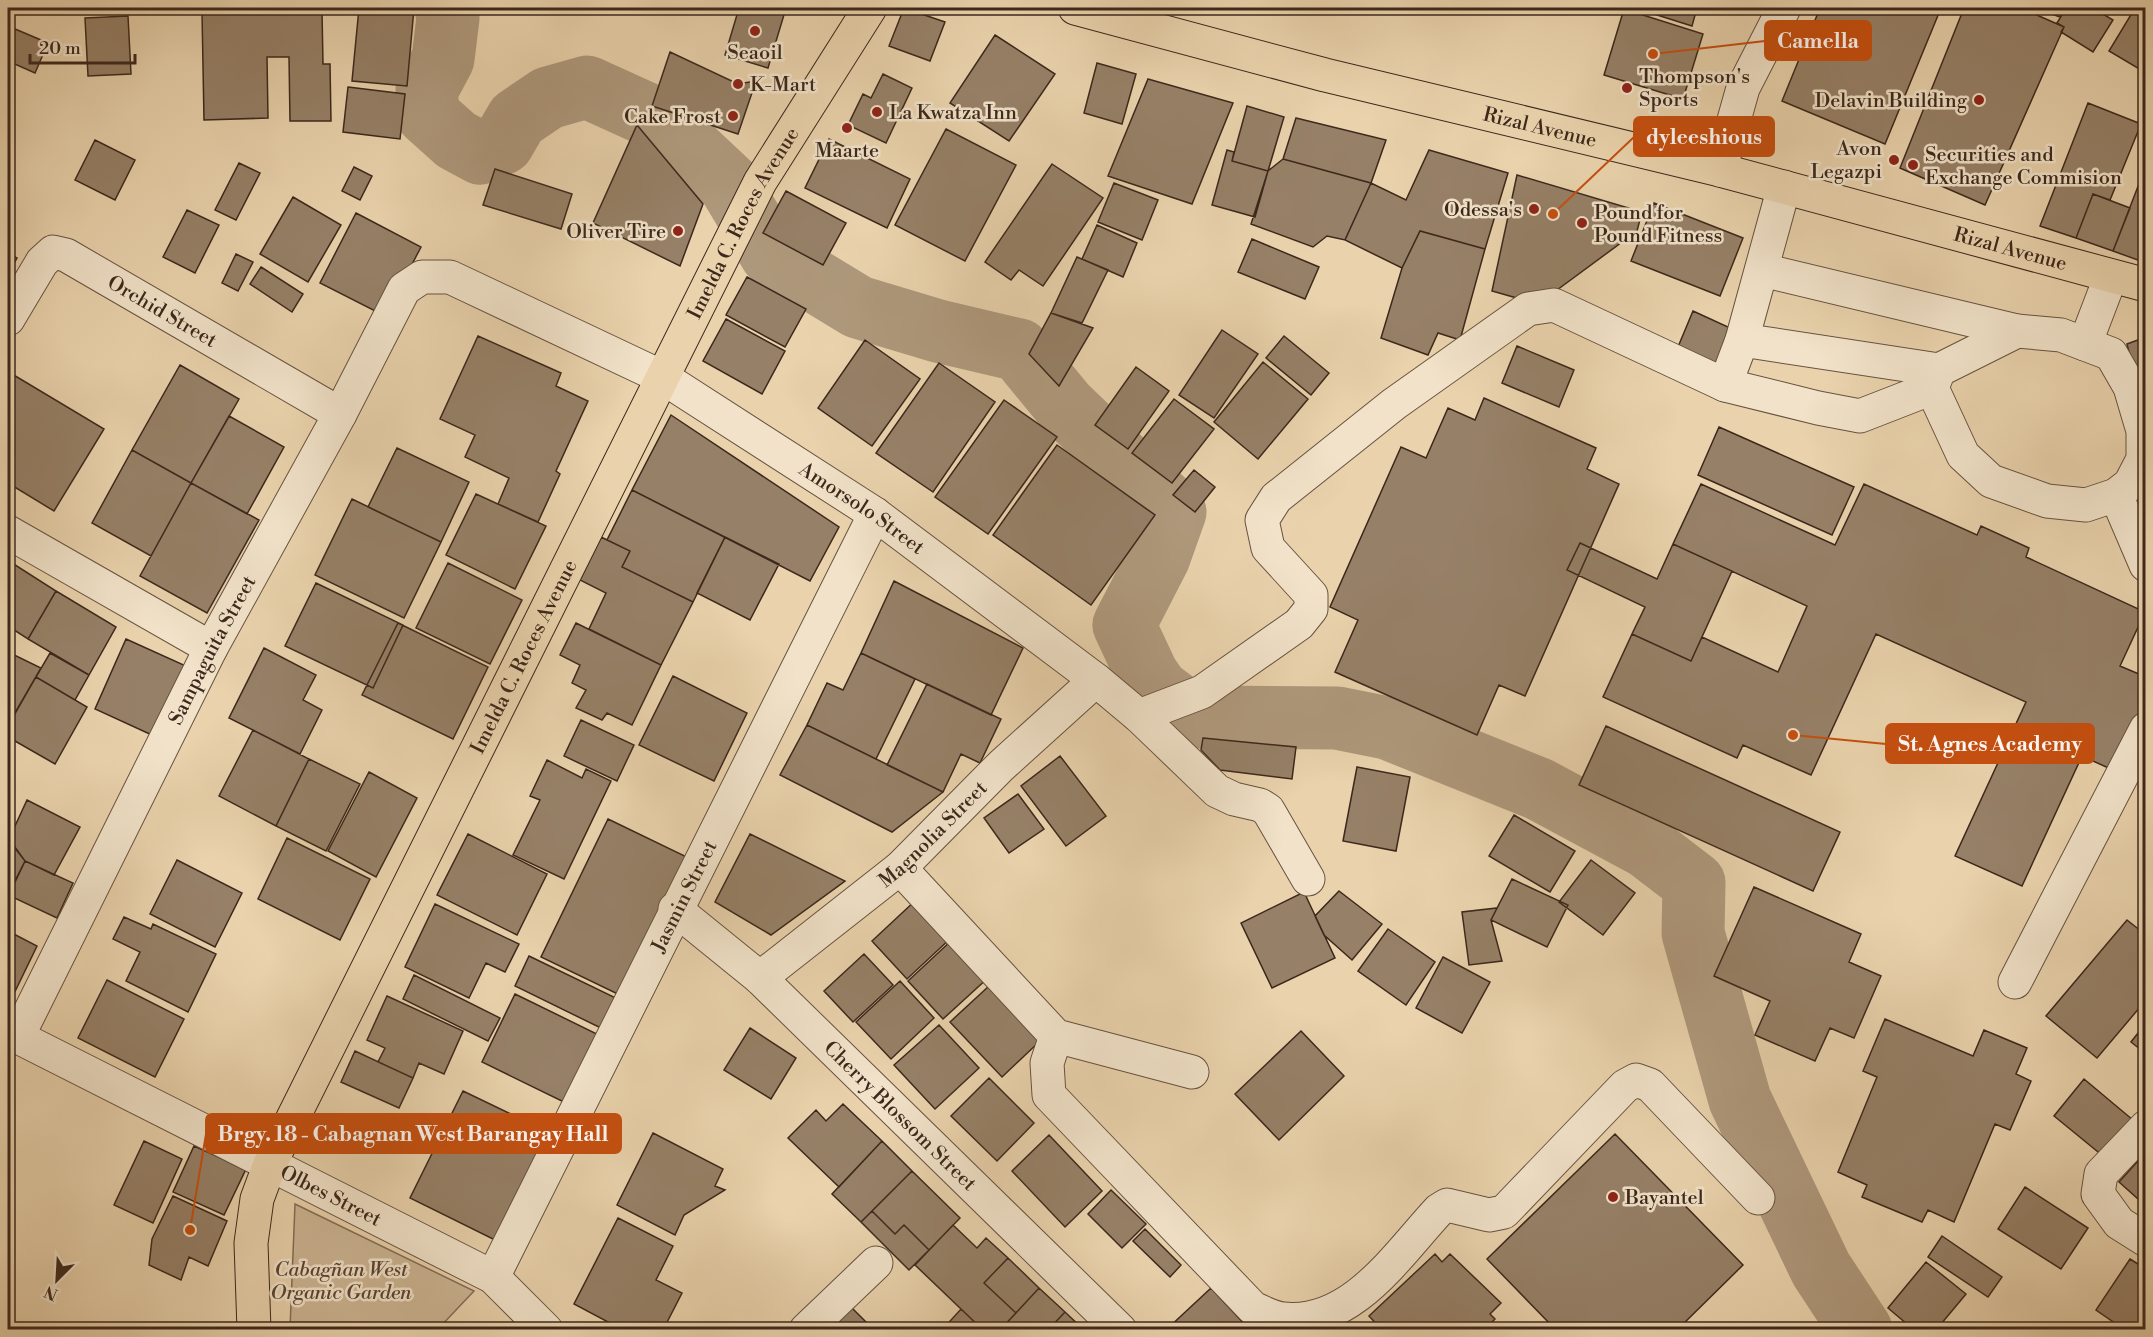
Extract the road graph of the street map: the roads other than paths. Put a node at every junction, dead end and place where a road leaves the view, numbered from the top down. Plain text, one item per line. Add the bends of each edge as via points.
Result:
1 (870, 8) edge
2 (1075, 8) edge
3 (1784, 8) edge
4 (1720, 170) junction
5 (1784, 187) junction
6 (1762, 270) junction
7 (2111, 276) junction
8 (422, 277) joint
9 (2145, 285) edge
10 (8, 319) edge
11 (2017, 331) junction
12 (1742, 340) junction
13 (2085, 344) junction
14 (662, 377) junction
15 (1936, 379) junction
16 (1725, 385) junction
17 (340, 414) junction
18 (2116, 495) junction
19 (875, 514) junction
20 (8, 532) edge
21 (2145, 565) edge
22 (210, 648) junction
23 (1096, 680) junction
24 (1150, 711) junction
25 (2145, 729) edge
26 (900, 868) junction
27 (1308, 879) dead end
28 (675, 909) junction
29 (760, 978) junction
30 (2015, 982) dead end
31 (13, 1034) edge
32 (1056, 1036) junction
33 (1192, 1072) dead end
34 (2145, 1126) edge
35 (270, 1164) junction
36 (1758, 1198) dead end
37 (2145, 1240) edge
38 (876, 1263) dead end
39 (493, 1277) junction
40 (254, 1329) edge
41 (546, 1329) edge
42 (806, 1329) edge
43 (1120, 1329) edge

1 - 14 main road, Imelda C. Roces Avenue via 772,158
2 - 4 main road, Rizal Avenue via 1325,75
3 - 4 street via 1743,88
4 - 5 main road, Rizal Avenue
5 - 6 street
5 - 7 main road, Rizal Avenue
6 - 11 street
6 - 12 street
7 - 9 main road, Rizal Avenue
7 - 13 street
8 - 14 street, Amorsolo Street via 450,277
8 - 17 street, Sampaguita Street via 404,289
10 - 17 street, Orchid Street via 42,262 54,252 66,255
11 - 13 street via 2061,335
11 - 15 street
12 - 15 street
12 - 16 street
13 - 18 street via 2111,354 2130,387 2144,431 2143,459 2130,484
14 - 19 street, Amorsolo Street
14 - 35 main road, Imelda C. Roces Avenue
15 - 16 street via 1860,416
15 - 18 street via 1963,455 1991,482 2047,501 2086,506
16 - 24 street via 1554,305 1528,309 1394,404 1276,498 1262,520 1268,548 1311,595 1311,609 1299,624 1202,692
17 - 22 street, Sampaguita Street
18 - 21 street
19 - 23 street, Amorsolo Street
19 - 28 street, Jasmin Street
20 - 22 street
22 - 31 street, Sampaguita Street
23 - 24 street, Amorsolo Street
23 - 26 street, Magnolia Street via 1001,766
24 - 27 street, Amorsolo Street via 1217,791 1268,810
25 - 30 street
26 - 29 street, Magnolia Street
26 - 32 street
28 - 29 street, Cherry Blossom Street
28 - 39 street, Jasmin Street
29 - 43 street, Cherry Blossom Street
31 - 35 street, Olbes Street
32 - 33 street
32 - 36 street via 1047,1063 1049,1095 1253,1308 1281,1319 1305,1319 1332,1312 1359,1296 1447,1205 1489,1215 1504,1212 1625,1086 1636,1080 1650,1085
34 - 37 street via 2101,1174 2098,1194 2119,1223
35 - 39 street, Olbes Street
35 - 40 main road, Imelda C. Roces Avenue via 257,1199 251,1243
38 - 42 street
39 - 41 street, Olbes Street

